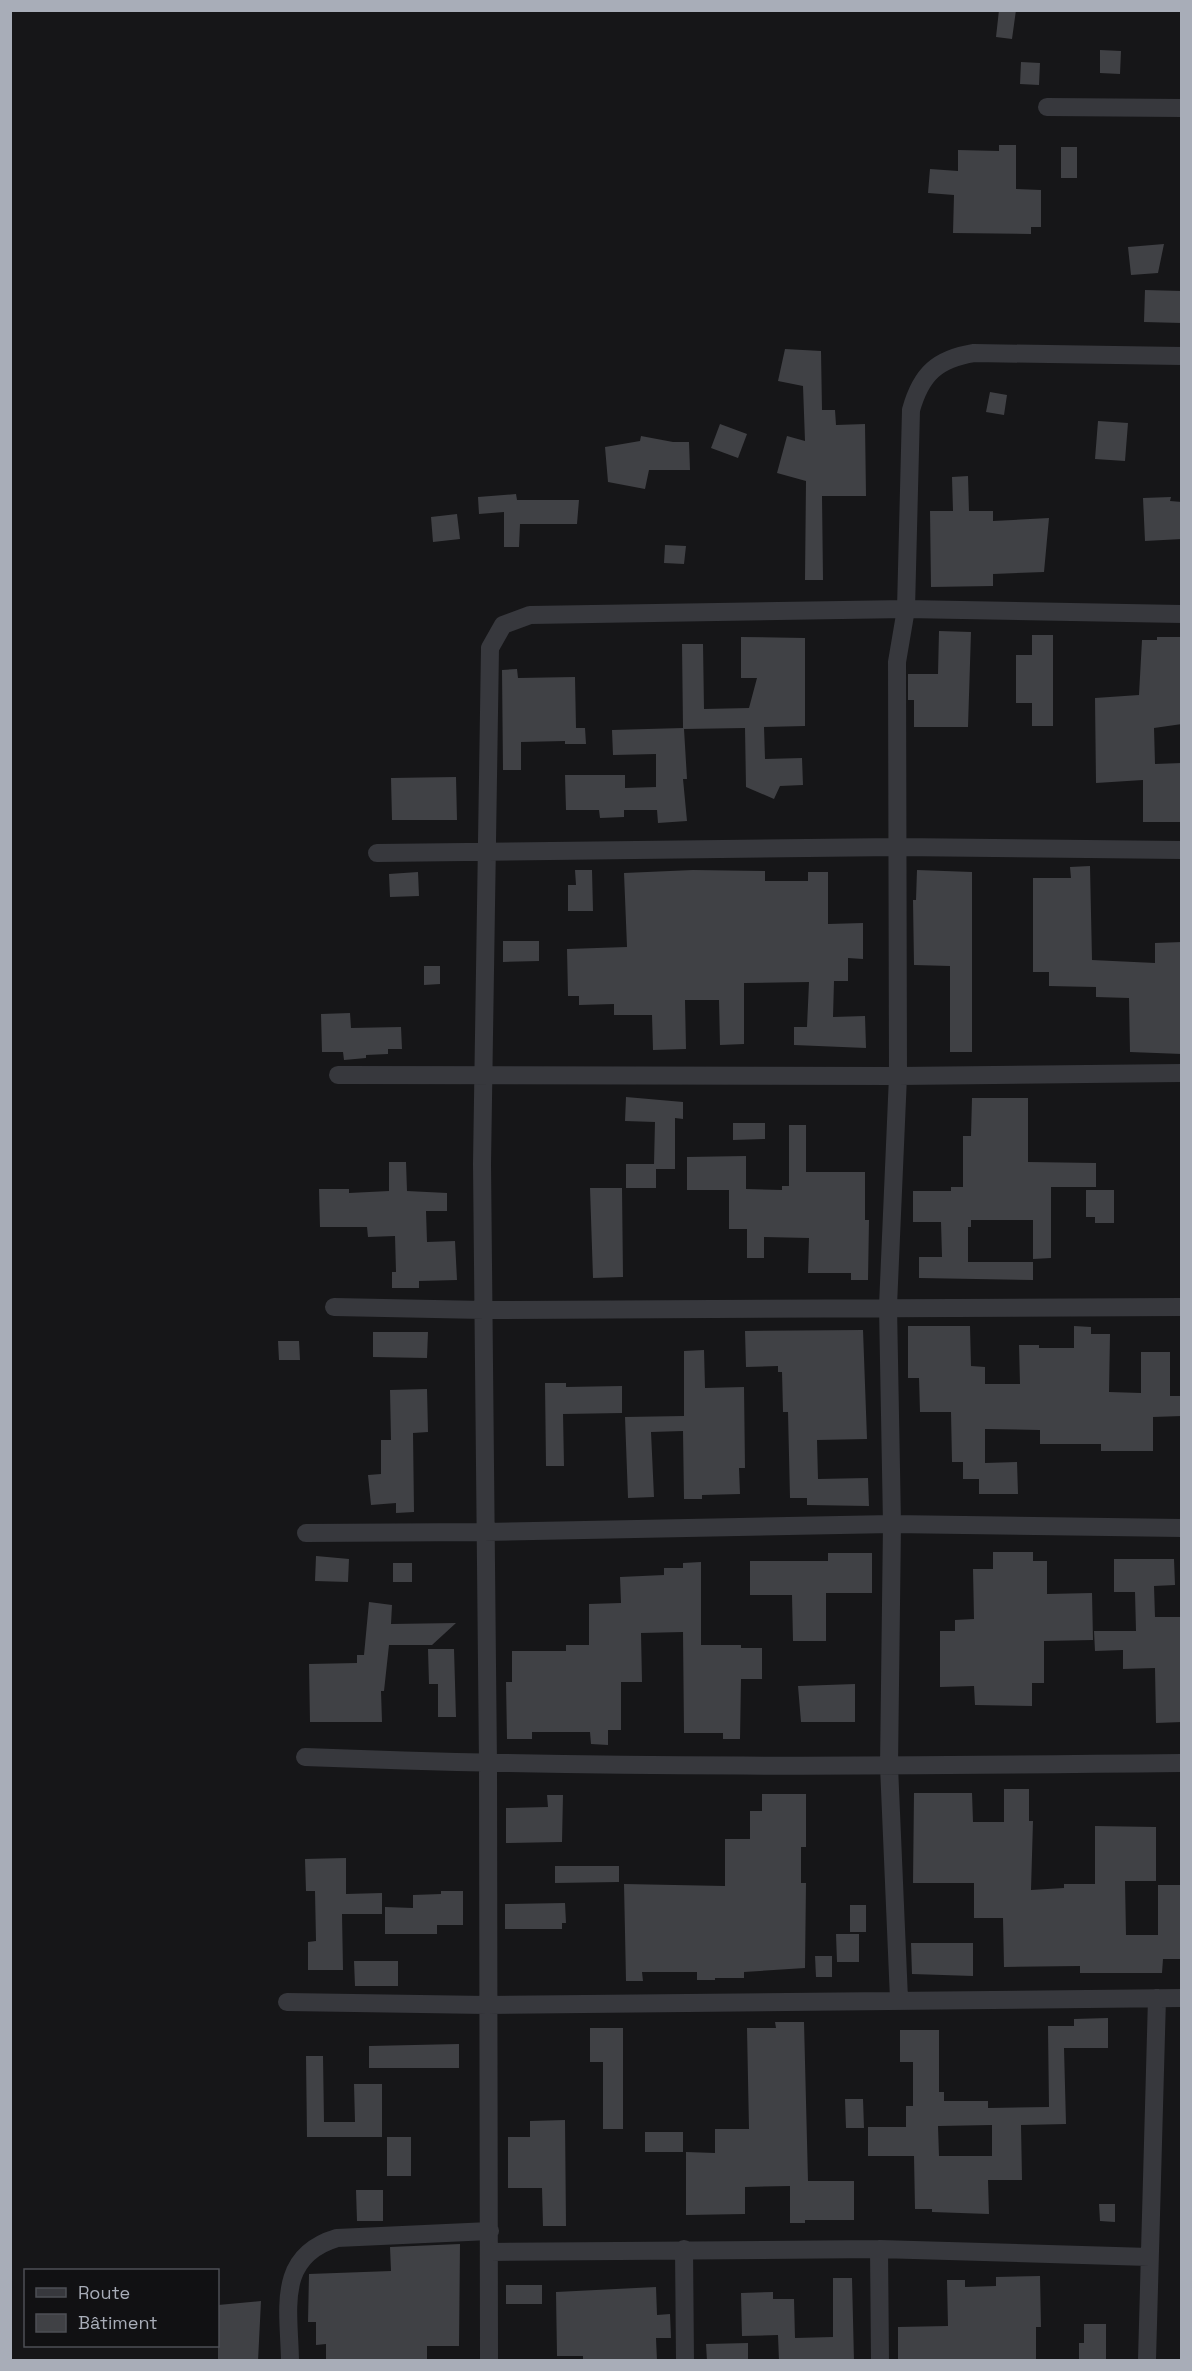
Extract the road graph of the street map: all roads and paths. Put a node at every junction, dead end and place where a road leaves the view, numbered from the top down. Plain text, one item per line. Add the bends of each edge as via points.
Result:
1 (1047, 107) dead end
2 (1182, 108) edge
3 (1182, 356) edge
4 (906, 609) junction
5 (1182, 614) edge
6 (898, 847) junction
7 (1182, 850) edge
8 (487, 852) junction
9 (377, 853) dead end
10 (1182, 1073) edge
11 (338, 1075) dead end
12 (484, 1075) junction
13 (898, 1076) junction
14 (888, 1306) junction
15 (1182, 1306) edge
16 (334, 1307) dead end
17 (484, 1310) junction
18 (892, 1524) junction
19 (1182, 1528) edge
20 (484, 1532) junction
21 (306, 1533) dead end
22 (305, 1757) dead end
23 (1182, 1763) edge
24 (488, 1764) junction
25 (889, 1766) junction
26 (1157, 1998) junction
27 (1182, 1998) edge
28 (899, 1999) junction
29 (287, 2002) dead end
30 (487, 2005) junction
31 (490, 2231) junction
32 (684, 2249) junction
33 (879, 2249) junction
34 (490, 2252) junction
35 (1149, 2257) junction
36 (290, 2361) edge
37 (489, 2361) edge
38 (685, 2361) edge
39 (880, 2361) edge
40 (1147, 2361) edge

1 - 2 street
3 - 4 street via 974,353 945,360 933,369 915,395 911,410
4 - 5 street
4 - 6 street via 897,662
4 - 8 street via 530,615 503,625 490,648
6 - 7 street
6 - 8 street
6 - 13 street
8 - 9 street
8 - 12 street
10 - 13 street
11 - 12 street
12 - 13 street
12 - 17 street
13 - 14 street
14 - 15 street
14 - 17 street
14 - 18 street
16 - 17 street
17 - 20 street
18 - 19 street
18 - 20 street
18 - 25 street
20 - 21 street
20 - 24 street
22 - 24 street
23 - 25 street
24 - 25 street
24 - 30 street
25 - 28 street
26 - 27 street
26 - 28 street
26 - 35 street
28 - 30 street
29 - 30 street
30 - 31 street
31 - 34 street
31 - 36 street via 337,2238 312,2247 294,2268 290,2287
32 - 33 street
32 - 34 street
32 - 38 street
33 - 35 street
33 - 39 street
34 - 37 street
35 - 40 street

